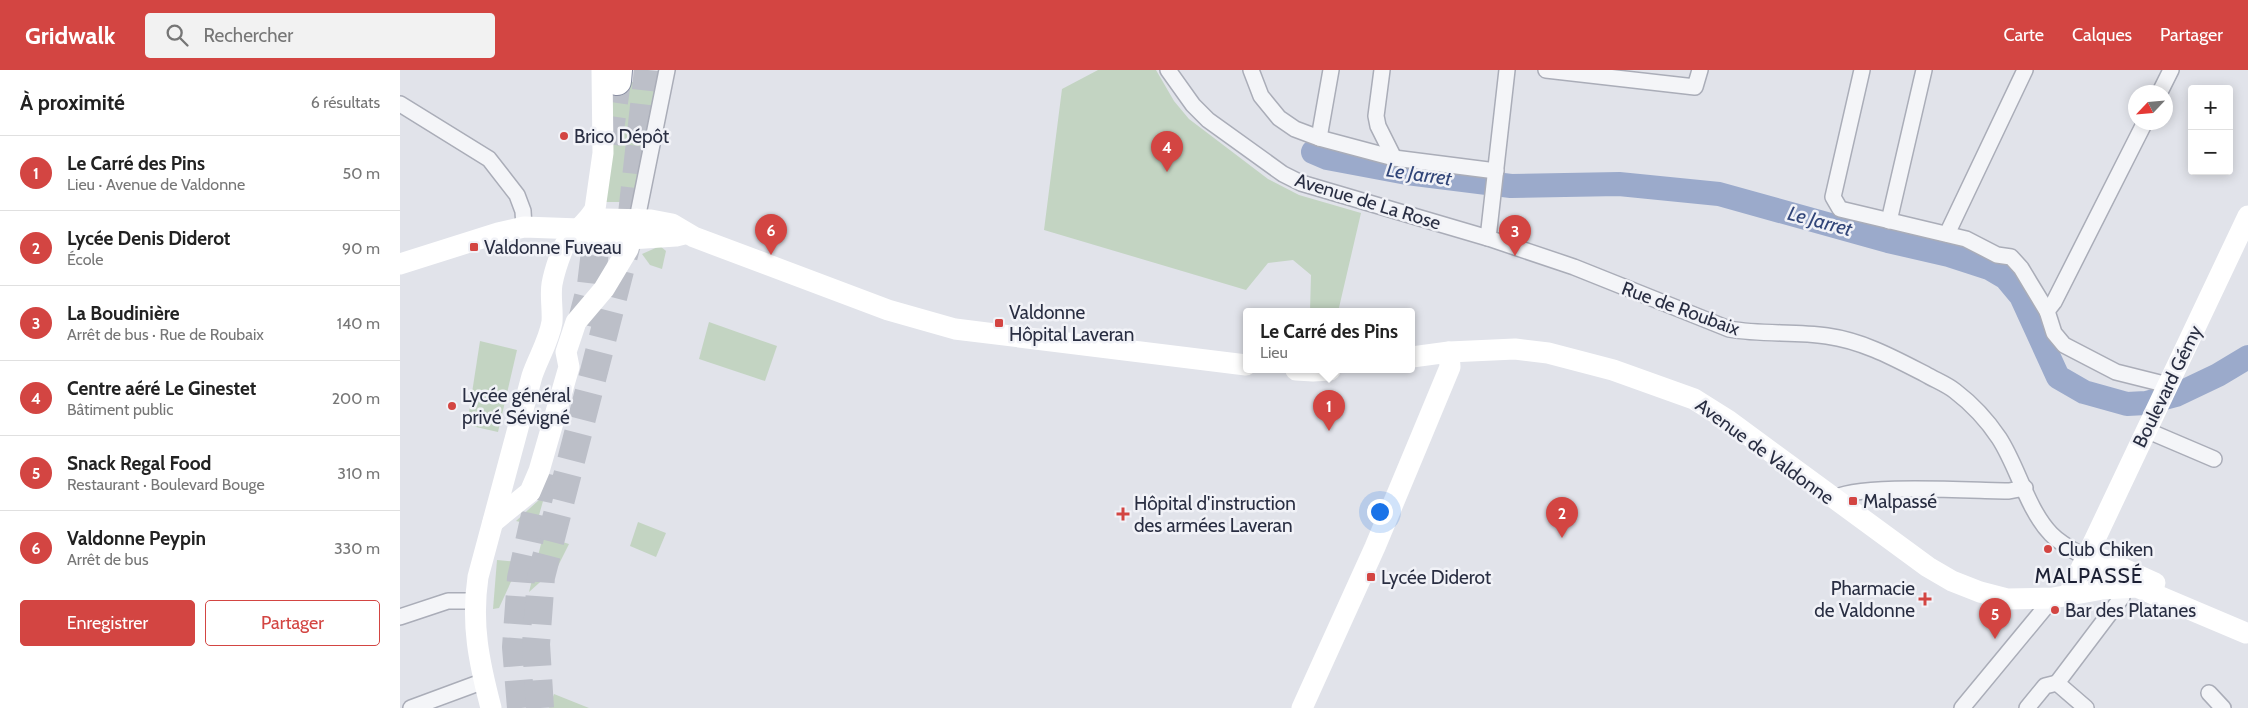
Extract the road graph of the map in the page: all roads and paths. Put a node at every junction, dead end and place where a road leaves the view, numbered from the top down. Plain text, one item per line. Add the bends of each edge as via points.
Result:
1 (667, 70) edge
2 (1168, 70) edge
3 (1252, 70) edge
4 (1331, 70) edge
5 (1382, 70) edge
6 (1507, 70) edge
7 (1546, 70) edge
8 (1700, 70) edge
9 (1862, 70) edge
10 (1924, 70) edge
11 (2024, 70) edge
12 (2171, 70) edge
13 (1581, 71) edge
14 (613, 73) edge
15 (2164, 85) edge
16 (400, 104) edge
17 (2141, 130) edge
18 (1319, 138) junction
19 (1394, 158) junction
20 (1496, 176) junction
21 (2248, 216) edge
22 (1889, 221) junction
23 (524, 227) junction
24 (580, 229) junction
25 (634, 229) junction
26 (1948, 234) junction
27 (1488, 238) junction
28 (400, 264) edge
29 (2047, 311) junction
30 (1449, 352) junction
31 (1415, 357) edge
32 (1243, 365) edge
33 (2168, 385) junction
34 (2149, 423) junction
35 (2214, 459) dead end
36 (2024, 488) junction
37 (1833, 499) junction
38 (494, 522) junction
39 (2085, 556) junction
40 (2119, 587) junction
41 (2061, 596) junction
42 (475, 601) junction
43 (400, 617) edge
44 (2247, 634) edge
45 (484, 681) junction
46 (2056, 683) junction
47 (2209, 693) dead end
48 (412, 708) edge
49 (490, 708) edge
50 (1302, 708) edge
51 (1962, 708) edge
52 (2027, 708) edge
53 (2086, 708) edge
54 (2223, 708) edge

1 - 25 street
2 - 27 street, Avenue de La Rose via 1208,120 1283,174 1327,191
3 - 18 street via 1261,96 1279,118 1295,129
4 - 18 street
5 - 19 street via 1376,116
6 - 20 street
7 - 13 street
8 - 13 street via 1695,87
9 - 22 street via 1833,197 1840,208
10 - 22 street
11 - 26 street
12 - 15 street
14 - 24 street via 595,209
16 - 23 street via 489,159 517,195 523,210
17 - 29 street
18 - 19 street
19 - 20 street
20 - 27 street
21 - 33 street, Boulevard Gémy
22 - 26 street
23 - 24 street
23 - 28 street
24 - 25 street via 603,219
24 - 38 street via 563,249 552,284 550,329 532,376
25 - 32 street via 672,224 685,234 888,310 955,329
25 - 38 street via 628,249 604,289 576,322 566,352 569,368 530,492
26 - 29 street via 1998,255 2011,257 2022,268
27 - 36 street, Rue de Roubaix via 1574,267 1729,330 1827,336 1864,345 1895,358 1954,390 1980,412 1999,438
29 - 33 street via 2054,333 2064,345 2116,372
30 - 31 street, Avenue de Valdonne
30 - 37 street, Avenue de Valdonne via 1515,349 1548,353 1622,373 1694,398
30 - 50 street via 1450,367 1375,547
33 - 34 street, Boulevard Gémy
34 - 35 street
34 - 39 street, Boulevard Gémy
36 - 37 street via 2009,491 1890,489 1841,493
36 - 39 street, Rue de Roubaix via 2051,534
37 - 41 street, Avenue de Valdonne via 1952,581 2007,598
38 - 42 street via 483,553
39 - 40 street, Rue de Roubaix
39 - 41 street via 2085,564
39 - 44 street via 2104,560 2169,589 2233,621
40 - 41 street, Avenue de Valdonne
40 - 44 street, Avenue de Valdonne via 2137,587
40 - 46 street via 2122,597
41 - 51 street
42 - 43 street via 448,601
42 - 45 street via 476,643
45 - 48 street
45 - 49 street
46 - 52 street via 2044,686
46 - 53 street
47 - 54 street

